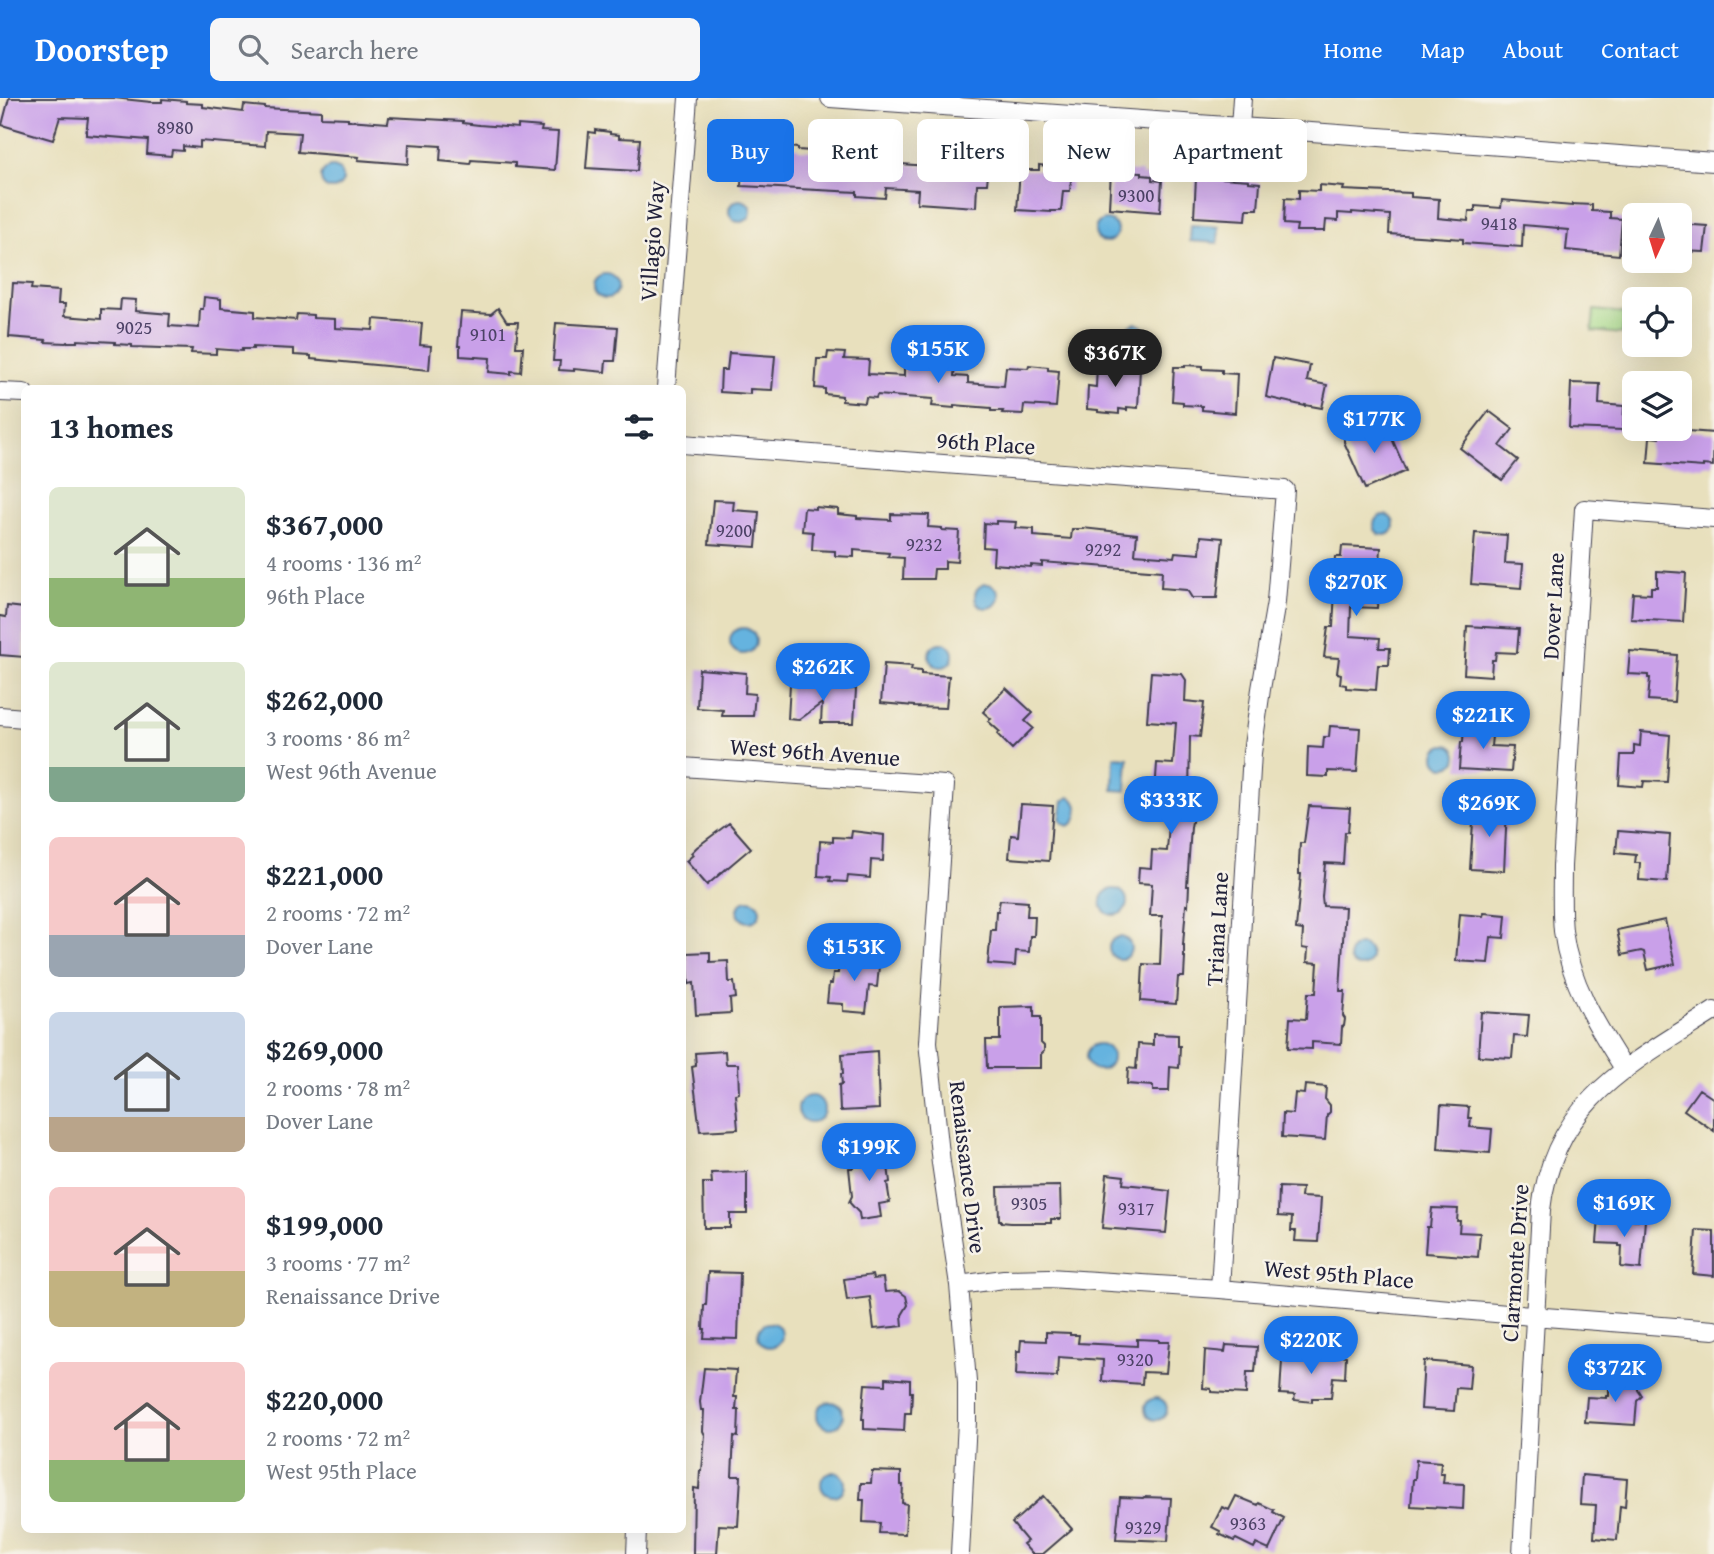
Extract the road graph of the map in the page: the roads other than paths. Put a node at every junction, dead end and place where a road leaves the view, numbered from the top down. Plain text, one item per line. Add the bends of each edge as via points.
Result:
1 (688, 98) edge
2 (830, 98) edge
3 (1242, 98) edge
4 (1241, 119) edge
5 (1149, 121) edge
6 (1307, 132) edge
7 (1714, 162) edge
8 (666, 385) edge
9 (0, 392) edge
10 (21, 393) edge
11 (686, 444) edge
12 (1285, 490) joint
13 (1714, 519) edge
14 (0, 716) edge
15 (21, 718) edge
16 (686, 767) edge
17 (945, 785) joint
18 (1714, 1011) edge
19 (1625, 1070) junction
20 (959, 1285) junction
21 (1220, 1289) junction
22 (1535, 1316) junction
23 (1714, 1330) edge
24 (637, 1533) edge
25 (636, 1554) edge
26 (960, 1554) edge
27 (1522, 1554) edge

1 - 8 street, Villagio Way
2 - 5 street
3 - 4 street
6 - 7 street
9 - 10 street
11 - 12 street, 96th Place
12 - 21 street, Triana Lane via 1276,602 1252,752
13 - 19 street, Dover Lane via 1584,509 1562,921 1577,986
14 - 15 street
16 - 17 street, West 96th Avenue
17 - 20 street, Renaissance Drive via 928,1042
18 - 19 street, Clarmonte Drive
19 - 22 street, Clarmonte Drive via 1578,1113 1548,1170
20 - 21 street, West 95th Place via 1049,1278
20 - 26 street, Renaissance Drive via 967,1382
21 - 22 street, West 95th Place
22 - 23 street, West 95th Place
22 - 27 street, Clarmonte Drive
24 - 25 street

